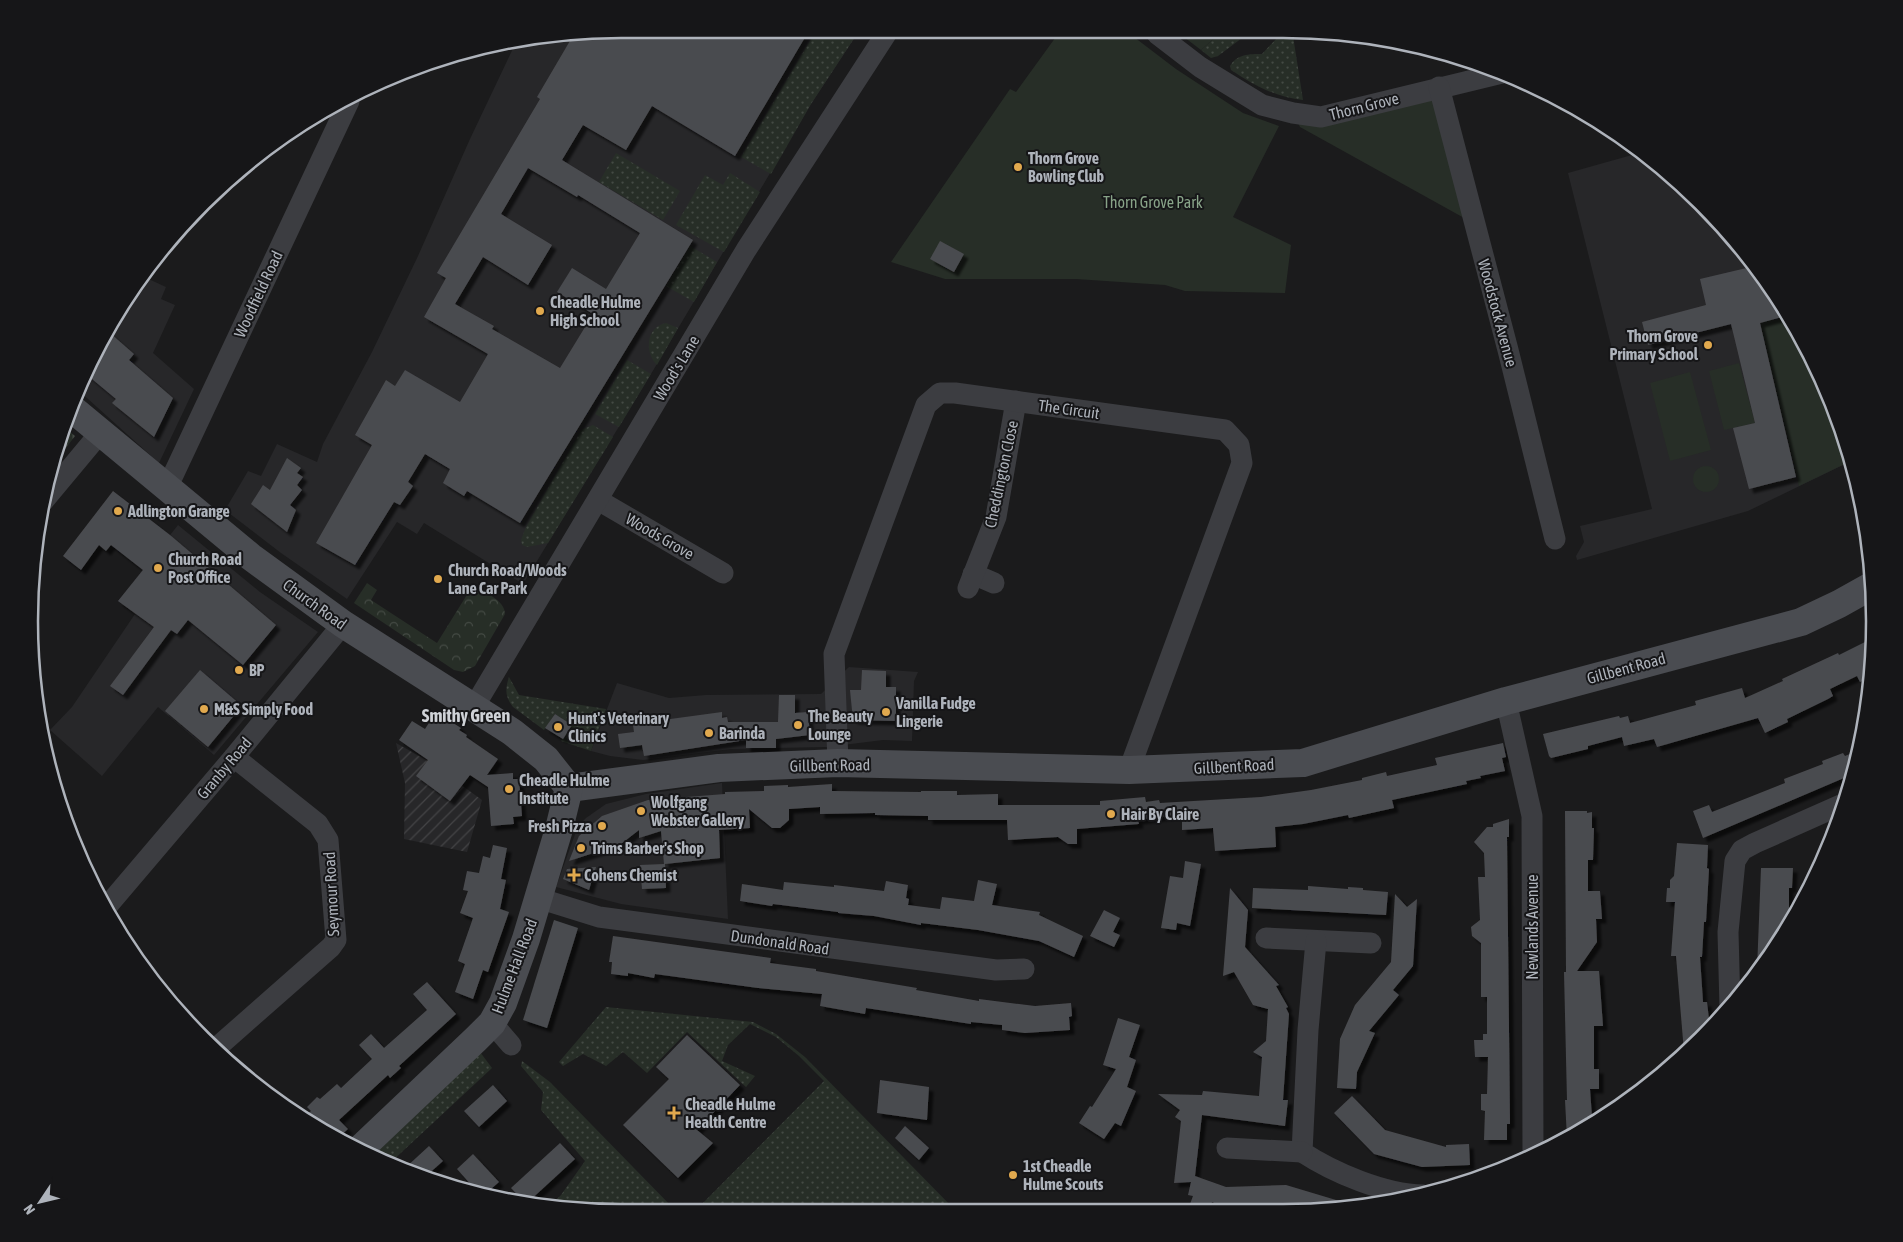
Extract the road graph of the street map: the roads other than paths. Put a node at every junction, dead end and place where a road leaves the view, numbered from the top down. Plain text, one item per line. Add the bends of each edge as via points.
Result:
1 (883, 38) edge
2 (1162, 38) edge
3 (1489, 76) edge
4 (1439, 87) junction
5 (346, 107) edge
6 (1016, 401) junction
7 (76, 413) edge
8 (100, 432) junction
9 (167, 488) junction
10 (53, 489) edge
11 (598, 500) junction
12 (1555, 539) dead end
13 (723, 573) dead end
14 (994, 583) dead end
15 (1864, 590) edge
16 (343, 624) junction
17 (1506, 701) junction
18 (474, 707) junction
19 (234, 757) junction
20 (838, 763) junction
21 (1129, 770) junction
22 (569, 788) junction
23 (1836, 807) edge
24 (538, 898) junction
25 (110, 902) edge
26 (1266, 938) dead end
27 (1316, 941) junction
28 (1371, 943) dead end
29 (1024, 969) dead end
30 (1730, 995) edge
31 (492, 1023) junction
32 (220, 1045) edge
33 (511, 1045) dead end
34 (365, 1145) edge
35 (1533, 1147) edge
36 (1227, 1148) dead end
37 (1302, 1152) junction
38 (1401, 1192) edge

1 - 11 street, Wood's Lane via 746,250
2 - 4 street, Thorn Grove via 1262,105 1293,114 1322,117
3 - 4 street, Thorn Grove
4 - 12 street, Woodstock Avenue
5 - 9 street, Woodfield Road
6 - 14 street, Cheddington Close via 996,517 971,581
6 - 20 street, The Circuit via 940,393 926,405 834,654
6 - 21 street, The Circuit via 1225,430 1239,445 1242,463
7 - 8 street, Church Road
8 - 9 street, Church Road
8 - 10 street
9 - 16 street, Church Road via 251,557
11 - 13 street, Woods Grove
11 - 18 street, Wood's Lane
15 - 17 street, Gillbent Road via 1801,622
16 - 18 street, Church Road
16 - 19 street, Granby Road
17 - 21 street, Gillbent Road via 1303,763
17 - 35 street, Newlands Avenue via 1532,816
18 - 22 street, Church Road via 546,760
19 - 25 street, Granby Road
19 - 32 street, Seymour Road via 318,824 328,840 336,940
20 - 21 street, Gillbent Road
20 - 22 street, Gillbent Road via 719,768
22 - 24 street, Hulme Hall Road
23 - 30 street via 1755,843 1742,850 1734,861 1728,932
24 - 29 street, Dundonald Road via 599,917 665,927 987,969
24 - 31 street, Hulme Hall Road via 526,939
26 - 27 street
27 - 28 street
27 - 37 street
31 - 33 street
31 - 34 street, Hulme Hall Road
36 - 37 street
37 - 38 street via 1320,1164 1358,1180

